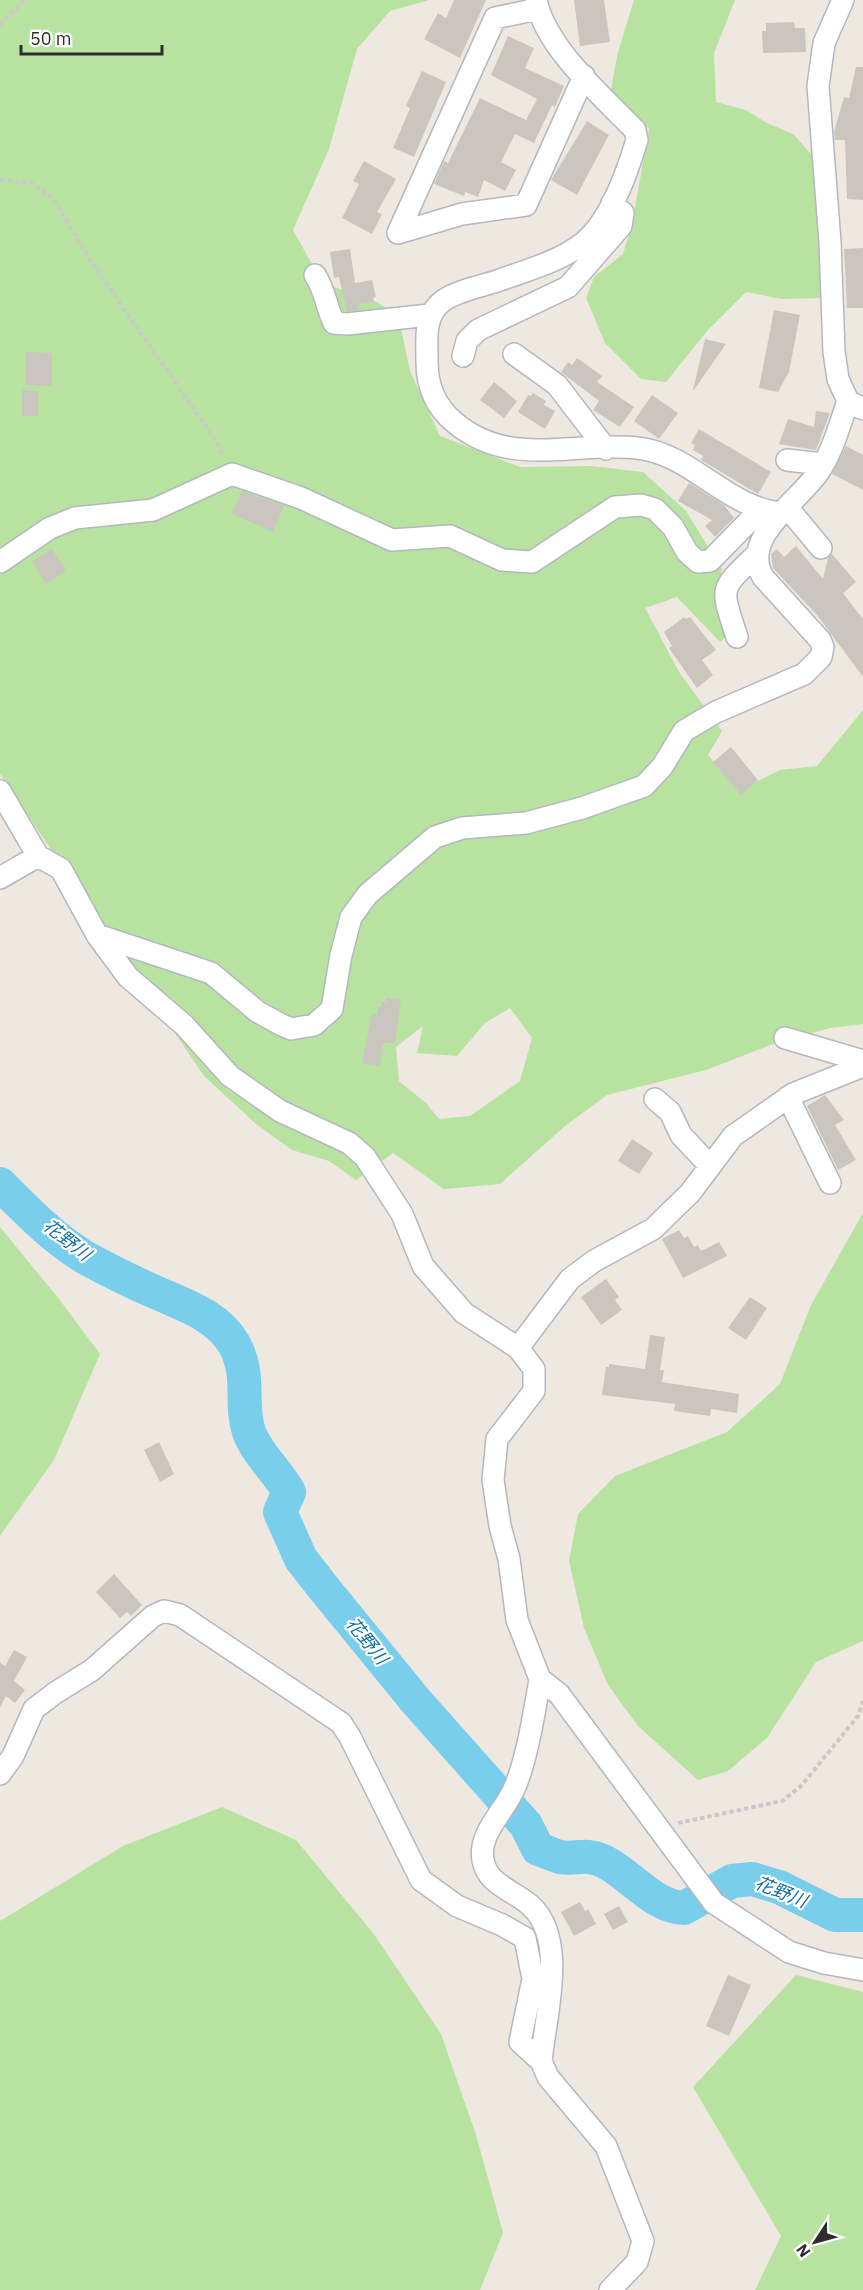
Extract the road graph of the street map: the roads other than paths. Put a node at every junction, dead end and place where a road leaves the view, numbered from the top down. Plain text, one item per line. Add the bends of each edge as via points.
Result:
1 (843, 0) edge
2 (537, 4) edge
3 (584, 76) junction
4 (612, 203) junction
5 (315, 275) dead end
6 (429, 315) junction
7 (514, 354) dead end
8 (463, 356) dead end
9 (855, 405) edge
10 (606, 449) junction
11 (787, 460) dead end
12 (823, 464) junction
13 (775, 510) junction
14 (821, 548) dead end
15 (758, 553) junction
16 (0, 562) edge
17 (737, 637) dead end
18 (0, 791) edge
19 (38, 856) junction
20 (0, 878) edge
21 (97, 935) junction
22 (785, 1038) dead end
23 (863, 1063) edge
24 (788, 1097) junction
25 (655, 1099) dead end
26 (710, 1166) junction
27 (830, 1183) dead end
28 (518, 1348) junction
29 (540, 1679) junction
30 (0, 1774) edge
31 (863, 1970) edge
32 (541, 2061) junction
33 (610, 2290) edge

1 - 9 street via 824,43 818,86 834,352 838,379
2 - 3 street via 541,20
2 - 3 street via 495,18 398,233 462,214 526,205
3 - 4 street via 635,130 634,150
4 - 6 street via 608,214 583,243 555,260 445,300
4 - 8 street via 623,213 621,225 568,287 478,330 467,341
5 - 6 street via 324,288 327,309 334,322
6 - 10 street via 427,378 440,406 460,427 479,440 516,450
7 - 10 street via 557,385
9 - 12 street
10 - 13 street via 638,448 675,459
11 - 12 street
12 - 13 street via 802,494
13 - 14 street
13 - 15 street
13 - 16 street via 710,561 698,562 687,552 673,527 655,509 641,505 615,507 532,562 512,561 450,536 392,540 301,498 232,474 153,510 75,518 50,528
15 - 17 street via 728,583 724,598
15 - 21 street via 757,567 763,577 820,640 821,657 804,674 716,712 684,731 662,767 644,786 526,823 462,828 435,837 368,894 351,917 340,955 332,1009 314,1025 291,1029 258,1011 211,973
18 - 19 street
19 - 20 street
19 - 21 street via 61,869
21 - 28 street via 128,977 184,1026 237,1082 280,1111 349,1143 365,1158 402,1214 423,1266 464,1313
22 - 23 street
23 - 24 street
24 - 26 street via 733,1136
24 - 27 street
25 - 26 street via 670,1112 681,1135
26 - 28 street via 690,1193 653,1229 594,1261 570,1279
28 - 29 street via 534,1369 534,1391 497,1439 493,1480 517,1620
29 - 31 street via 559,1694 714,1903 789,1953
29 - 32 street via 514,1789 486,1834 482,1858 486,1873 532,1906 550,1945 552,1990
30 - 32 street via 13,1756 34,1709 92,1671 153,1616 164,1611 180,1615 341,1723 421,1880 457,1906 525,1938 533,1979 520,2042
32 - 33 street via 548,2077 606,2146 643,2241 637,2262

